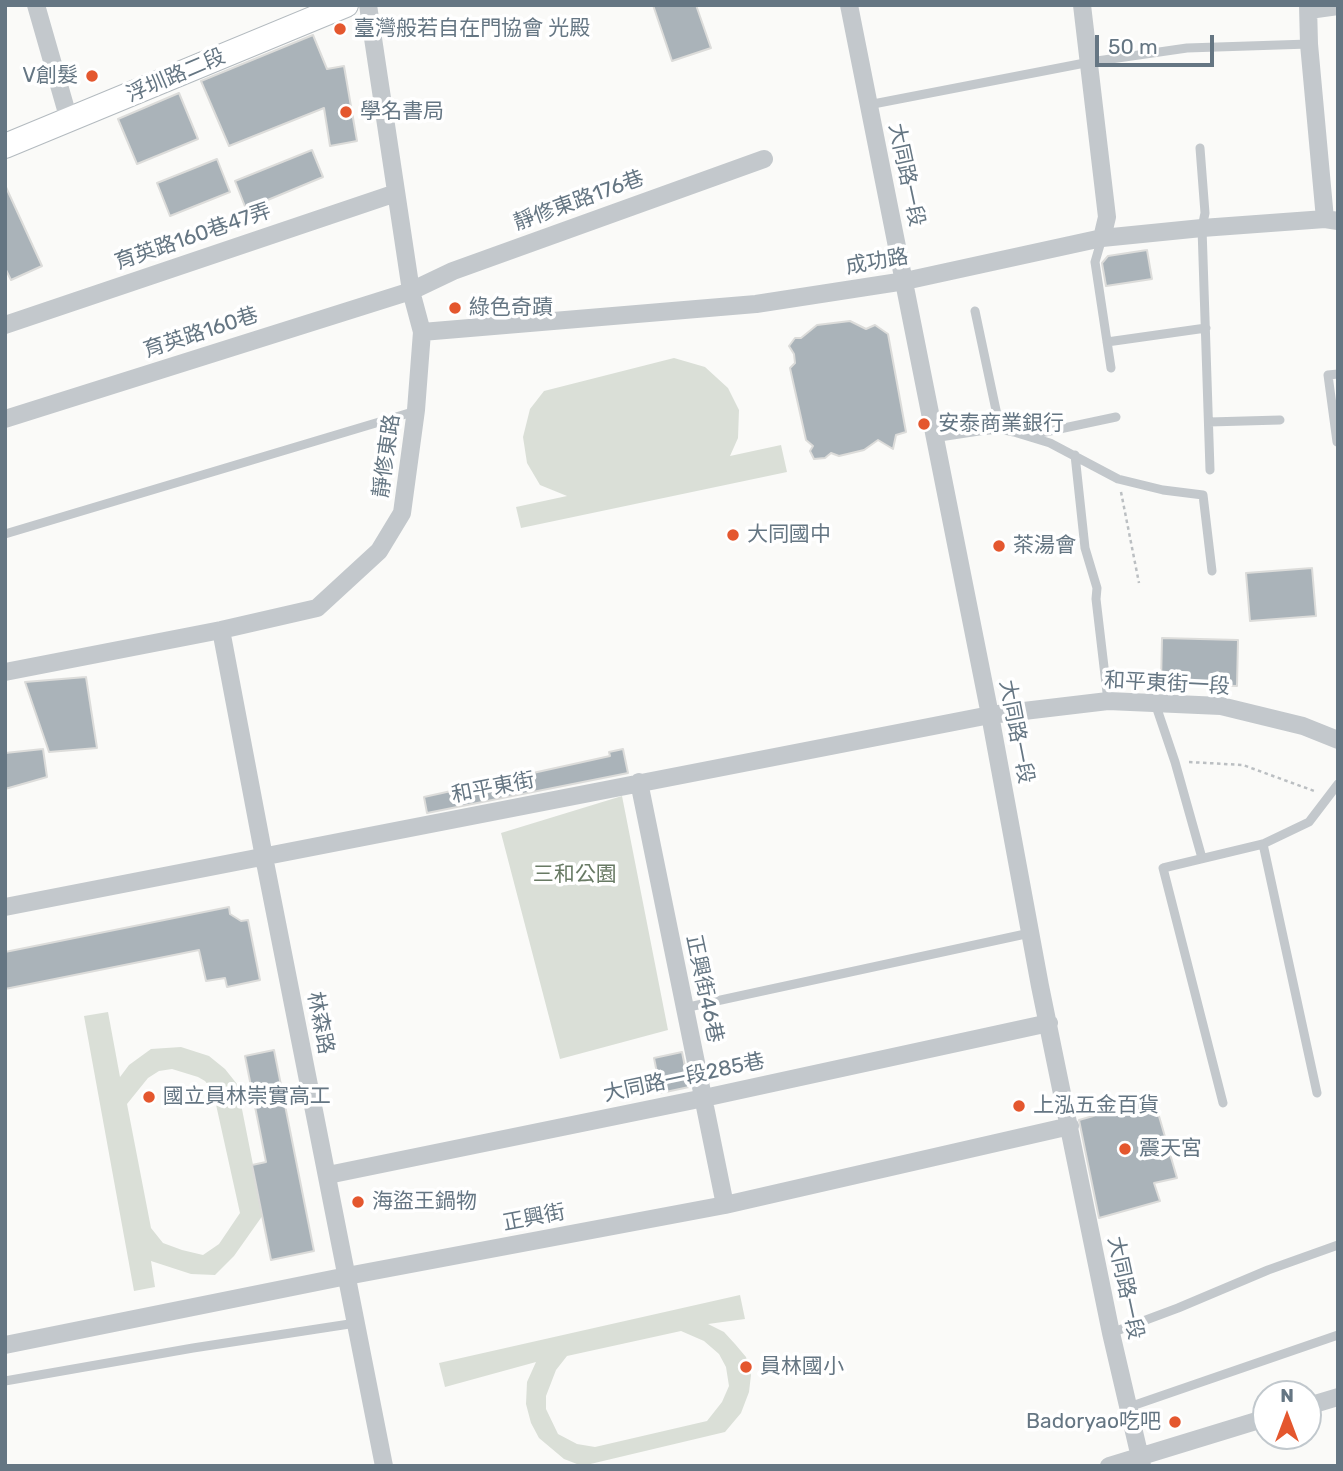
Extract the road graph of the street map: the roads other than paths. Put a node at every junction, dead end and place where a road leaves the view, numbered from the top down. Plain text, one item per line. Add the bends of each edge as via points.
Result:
1 (36, 5) edge
2 (346, 5) edge
3 (368, 5) edge
4 (849, 5) edge
5 (1082, 5) edge
6 (1338, 6) edge
7 (1309, 8) edge
8 (1309, 44) junction
9 (1090, 62) junction
10 (868, 105) junction
11 (69, 120) junction
12 (5, 146) edge
13 (1200, 148) dead end
14 (764, 159) dead end
15 (396, 192) junction
16 (1331, 220) edge
17 (1202, 228) junction
18 (1102, 238) junction
19 (905, 281) junction
20 (411, 291) junction
21 (975, 311) dead end
22 (5, 325) edge
23 (1206, 328) junction
24 (422, 332) junction
25 (1107, 342) junction
26 (1111, 369) dead end
27 (1338, 373) edge
28 (416, 410) junction
29 (1116, 417) dead end
30 (5, 419) edge
31 (1280, 420) dead end
32 (1209, 422) junction
33 (1000, 429) junction
34 (1029, 435) junction
35 (933, 438) junction
36 (1336, 442) edge
37 (1075, 455) junction
38 (1210, 470) dead end
39 (5, 534) edge
40 (1212, 571) dead end
41 (221, 630) junction
42 (5, 671) edge
43 (1108, 701) junction
44 (1154, 701) junction
45 (990, 715) junction
46 (1338, 740) edge
47 (639, 782) junction
48 (1338, 784) edge
49 (1263, 844) junction
50 (264, 857) junction
51 (1202, 858) junction
52 (5, 907) edge
53 (1030, 933) junction
54 (684, 1008) junction
55 (1049, 1023) junction
56 (1317, 1093) dead end
57 (704, 1098) junction
58 (1223, 1103) dead end
59 (1070, 1126) junction
60 (328, 1175) junction
61 (725, 1205) junction
62 (1338, 1245) edge
63 (347, 1276) junction
64 (356, 1323) junction
65 (1111, 1333) junction
66 (1338, 1335) edge
67 (5, 1345) edge
68 (5, 1381) edge
69 (1129, 1408) junction
70 (1252, 1423) edge
71 (1141, 1461) edge
72 (384, 1466) edge
73 (1109, 1466) edge

1 - 11 street
2 - 11 street, 浮圳路二段
3 - 15 street, 靜修東路
4 - 10 street, 大同路一段
5 - 9 street
6 - 7 street
7 - 8 street
8 - 9 lane via 1187,48
8 - 16 street
9 - 10 lane
9 - 18 street via 1107,217
10 - 19 street, 大同路一段
11 - 12 street, 浮圳路二段
13 - 17 lane
14 - 20 street, 靜修東路176巷 via 453,271
15 - 20 street, 靜修東路
15 - 22 street, 育英路160巷47弄
16 - 17 street, 成功路
17 - 18 street, 成功路
17 - 23 lane
18 - 19 street, 成功路
18 - 25 lane via 1096,261
19 - 24 street, 成功路 via 756,304
19 - 35 street, 大同路一段
20 - 24 street, 靜修東路
20 - 30 street, 育英路160巷
21 - 33 lane
23 - 25 lane
23 - 32 lane
24 - 28 street, 靜修東路
25 - 26 lane
27 - 36 lane via 1328,375
28 - 39 lane
28 - 41 street, 靜修東路 via 402,513 379,551 317,608
29 - 34 lane
31 - 32 lane
32 - 38 lane
33 - 34 lane
33 - 35 lane
34 - 37 lane
35 - 45 street, 大同路一段
37 - 40 lane via 1118,479 1203,495
37 - 43 lane via 1085,548 1097,588
41 - 42 street, 靜修東路
41 - 50 street, 林森路
43 - 44 street, 和平東街一段
43 - 45 street, 和平東街一段
44 - 46 street, 和平東街一段 via 1221,706 1303,726
44 - 51 lane
45 - 47 street, 和平東街
45 - 53 street, 大同路一段
47 - 50 street, 和平東街
47 - 54 street, 正興街46巷
48 - 49 lane via 1309,822
49 - 51 lane
49 - 56 lane
50 - 52 street, 和平東街
50 - 60 street, 林森路
51 - 58 lane via 1163,868
53 - 54 lane
53 - 55 street, 大同路一段
54 - 57 street, 正興街46巷
55 - 57 street, 大同路一段285巷
55 - 59 street, 大同路一段
57 - 60 street, 大同路一段285巷
57 - 61 street, 正興街46巷
59 - 61 street, 正興街
59 - 65 street, 大同路一段
60 - 63 street, 林森路
61 - 63 street, 正興街
62 - 65 lane
63 - 64 street, 林森路
63 - 67 street, 正興街
64 - 68 lane
64 - 72 street, 林森路
65 - 69 street, 大同路一段
66 - 69 lane
69 - 71 street, 大同路一段
70 - 71 street
71 - 73 street

